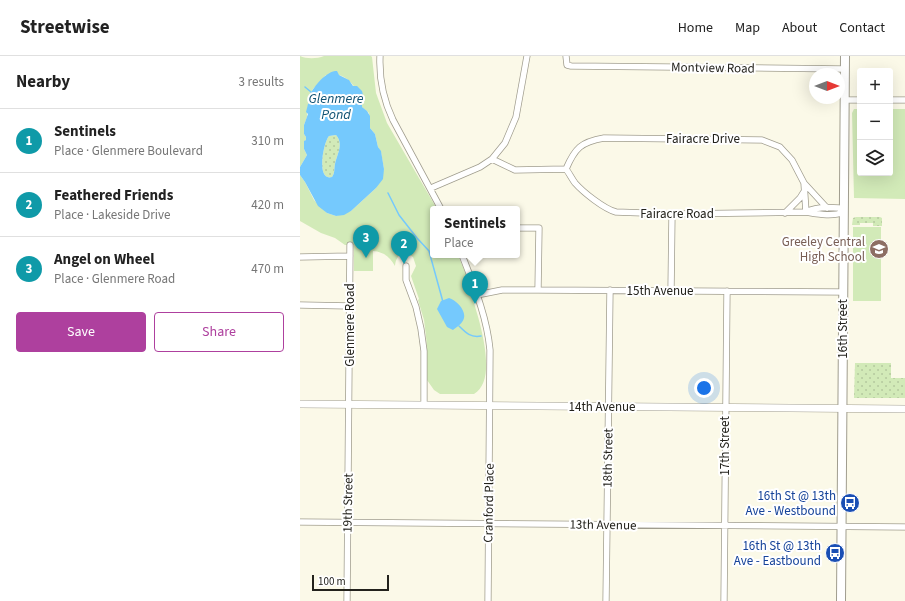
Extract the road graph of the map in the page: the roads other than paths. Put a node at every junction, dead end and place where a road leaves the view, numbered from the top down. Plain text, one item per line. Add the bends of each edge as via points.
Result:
1 (380, 56) edge
2 (527, 56) edge
3 (566, 56) edge
4 (844, 56) edge
5 (844, 68) edge
6 (809, 69) edge
7 (845, 100) edge
8 (857, 100) edge
9 (893, 100) edge
10 (905, 100) edge
11 (844, 104) edge
12 (492, 159) junction
13 (566, 169) junction
14 (804, 183) junction
15 (431, 188) junction
16 (805, 190) junction
17 (440, 206) edge
18 (827, 208) junction
19 (806, 212) junction
20 (844, 212) junction
21 (785, 213) junction
22 (672, 214) junction
23 (520, 228) edge
24 (350, 245) dead end
25 (300, 256) edge
26 (350, 256) junction
27 (463, 258) edge
28 (406, 266) dead end
29 (538, 290) junction
30 (610, 290) junction
31 (671, 291) junction
32 (727, 291) junction
33 (843, 292) junction
34 (477, 295) junction
35 (300, 305) edge
36 (350, 306) junction
37 (300, 404) edge
38 (350, 405) junction
39 (424, 405) junction
40 (490, 406) junction
41 (608, 407) junction
42 (725, 408) junction
43 (843, 409) junction
44 (905, 409) edge
45 (300, 522) edge
46 (348, 523) junction
47 (489, 524) junction
48 (607, 526) junction
49 (725, 526) junction
50 (842, 527) junction
51 (905, 527) edge
52 (347, 601) edge
53 (488, 601) edge
54 (606, 601) edge
55 (724, 601) edge
56 (842, 601) edge

1 - 15 street via 381,85 386,106
2 - 12 street via 516,117 505,143
3 - 6 street, Montview Road via 567,65 571,66
4 - 5 main road, 16th Street
7 - 8 street
9 - 10 street
11 - 20 main road, 16th Street
12 - 13 street via 515,170
12 - 15 street via 480,167
13 - 14 street, Fairacre Drive via 572,154 578,149 588,142 604,138 752,139 780,147 792,160
13 - 22 street, Fairacre Road via 575,183 609,210 630,214
14 - 16 street, Fairacre Drive
14 - 18 street
15 - 17 street
16 - 19 street, Fairacre Drive
16 - 21 street
18 - 19 street, Fairacre Road
18 - 20 street, Fairacre Road via 839,208
19 - 20 street, Fairacre Road via 838,215
19 - 21 street, Fairacre Road
20 - 33 main road, 16th Street
21 - 22 street, Fairacre Road
22 - 31 street
23 - 29 street via 540,228
24 - 26 street, Glenmere Road
25 - 26 street
26 - 36 street, Glenmere Road
27 - 34 street, Cranford Place
28 - 39 street via 406,280 416,307 424,351
29 - 30 street, 15th Avenue
29 - 34 street, 15th Avenue via 502,290
30 - 31 street, 15th Avenue
30 - 41 street, 18th Street
31 - 32 street, 15th Avenue
32 - 33 street, 15th Avenue
32 - 42 street, 17th Street
33 - 43 main road, 16th Street
34 - 40 street, Cranford Place via 489,340
35 - 36 street
36 - 38 street, Glenmere Road
37 - 38 street, 14th Avenue
38 - 39 street, 14th Avenue
38 - 46 street, 19th Street
39 - 40 street, 14th Avenue
40 - 41 street, 14th Avenue
40 - 47 street, Cranford Place
41 - 42 street, 14th Avenue
41 - 48 street, 18th Street
42 - 43 street, 14th Avenue
42 - 49 street, 17th Street
43 - 44 street, 14th Avenue
43 - 50 main road, 16th Street
45 - 46 street, 13th Avenue
46 - 47 street, 13th Avenue
46 - 52 street, 19th Street
47 - 48 street, 13th Avenue
47 - 53 street, Cranford Place
48 - 49 street, 13th Avenue
48 - 54 street, 18th Street
49 - 50 street, 13th Avenue
49 - 55 street, 17th Street
50 - 51 street, 13th Avenue
50 - 56 main road, 16th Street

